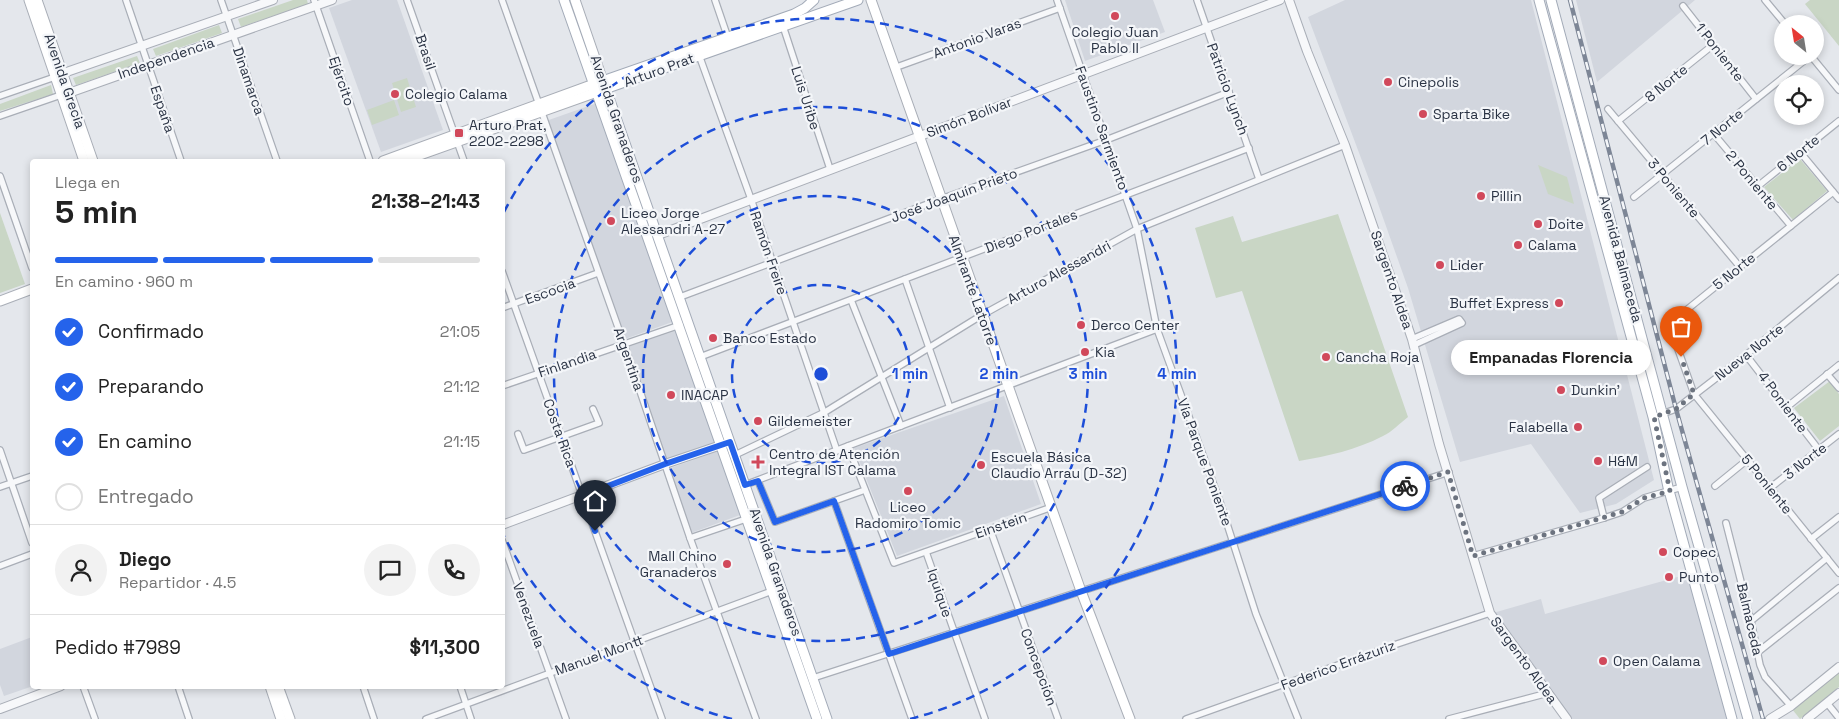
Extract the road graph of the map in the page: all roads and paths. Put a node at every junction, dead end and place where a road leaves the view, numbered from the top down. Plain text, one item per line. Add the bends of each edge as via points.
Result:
1 (29, 0) edge
2 (37, 0) edge
3 (126, 0) edge
4 (221, 0) edge
5 (274, 0) edge
6 (332, 0) edge
7 (407, 0) edge
8 (502, 0) edge
9 (564, 0) edge
10 (575, 0) edge
11 (715, 0) edge
12 (814, 0) edge
13 (858, 0) edge
14 (871, 0) edge
15 (1058, 0) edge
16 (1197, 0) edge
17 (1280, 0) edge
18 (1289, 0) edge
19 (1538, 0) edge
20 (1551, 0) edge
21 (1765, 0) edge
22 (315, 3) edge
23 (1684, 6) dead end
24 (1060, 8) junction
25 (1778, 15) edge
26 (227, 16) junction
27 (783, 26) junction
28 (1206, 28) junction
29 (233, 34) junction
30 (728, 38) junction
31 (1713, 45) junction
32 (142, 46) junction
33 (699, 55) junction
34 (148, 64) junction
35 (1799, 65) edge
36 (1818, 65) edge
37 (894, 68) junction
38 (1083, 74) junction
39 (59, 75) junction
40 (600, 87) junction
41 (1839, 90) edge
42 (1229, 92) junction
43 (65, 94) junction
44 (0, 96) edge
45 (1756, 99) junction
46 (540, 108) junction
47 (1608, 109) dead end
48 (0, 116) edge
49 (1618, 121) junction
50 (1839, 121) edge
51 (1713, 133) junction
52 (918, 136) junction
53 (456, 139) junction
54 (1106, 140) junction
55 (1345, 145) junction
56 (1249, 148) junction
57 (1800, 152) junction
58 (83, 159) edge
59 (92, 159) edge
60 (180, 159) edge
61 (276, 159) edge
62 (369, 159) edge
63 (390, 159) edge
64 (408, 159) edge
65 (463, 159) edge
66 (830, 170) junction
67 (1662, 174) junction
68 (0, 176) edge
69 (1259, 179) junction
70 (1758, 186) junction
71 (1833, 192) junction
72 (1126, 194) junction
73 (1634, 197) dead end
74 (751, 199) junction
75 (941, 199) junction
76 (1839, 199) edge
77 (1791, 226) junction
78 (1137, 228) junction
79 (658, 235) junction
80 (962, 257) junction
81 (30, 262) edge
82 (773, 263) junction
83 (1740, 267) junction
84 (598, 274) junction
85 (1839, 278) edge
86 (505, 279) edge
87 (905, 279) junction
88 (30, 290) edge
89 (680, 297) junction
90 (851, 300) junction
91 (0, 301) edge
92 (514, 304) junction
93 (505, 307) edge
94 (982, 314) junction
95 (688, 322) junction
96 (793, 322) junction
97 (678, 326) junction
98 (1157, 329) junction
99 (1413, 342) junction
100 (624, 344) junction
101 (929, 349) junction
102 (1746, 355) junction
103 (700, 357) junction
104 (1839, 364) edge
105 (539, 373) junction
106 (1827, 374) junction
107 (882, 378) junction
108 (505, 385) edge
109 (1008, 386) junction
110 (1839, 388) edge
111 (1694, 394) junction
112 (950, 408) junction
113 (1787, 408) junction
114 (593, 409) dead end
115 (825, 412) junction
116 (1664, 415) junction
117 (1654, 417) junction
118 (901, 426) junction
119 (518, 434) dead end
120 (1839, 434) edge
121 (561, 436) junction
122 (730, 442) junction
123 (721, 445) junction
124 (848, 446) junction
125 (0, 450) edge
126 (838, 450) junction
127 (1819, 450) junction
128 (735, 455) junction
129 (1747, 460) junction
130 (665, 464) junction
131 (1646, 467) dead end
132 (1448, 472) junction
133 (30, 477) edge
134 (758, 481) junction
135 (12, 483) junction
136 (745, 485) junction
137 (1715, 486) dead end
138 (0, 487) edge
139 (1682, 487) junction
140 (1770, 488) junction
141 (865, 490) junction
142 (1670, 491) junction
143 (582, 496) junction
144 (834, 501) junction
145 (1052, 507) junction
146 (1839, 517) edge
147 (1604, 518) junction
148 (746, 519) junction
149 (1726, 522) dead end
150 (505, 524) edge
151 (990, 529) junction
152 (30, 536) edge
153 (690, 538) junction
154 (1811, 539) junction
155 (1233, 542) junction
156 (505, 548) edge
157 (926, 552) junction
158 (30, 555) edge
159 (1473, 556) junction
160 (1827, 558) junction
161 (0, 566) edge
162 (1839, 573) edge
163 (1839, 588) edge
164 (772, 591) junction
165 (1081, 591) junction
166 (1019, 611) junction
167 (716, 612) junction
168 (1490, 613) junction
169 (1751, 621) junction
170 (954, 632) junction
171 (634, 642) junction
172 (1758, 652) junction
173 (889, 654) junction
174 (1839, 667) edge
175 (550, 673) junction
176 (813, 678) junction
177 (1284, 684) junction
178 (54, 689) edge
179 (84, 689) edge
180 (179, 689) edge
181 (271, 689) edge
182 (279, 689) edge
183 (364, 689) edge
184 (461, 689) edge
185 (1839, 693) edge
186 (1548, 694) junction
187 (1827, 703) junction
188 (466, 704) junction
189 (1791, 706) junction
190 (0, 709) edge
191 (1839, 718) edge
192 (94, 719) edge
193 (189, 719) edge
194 (281, 719) edge
195 (290, 719) edge
196 (374, 719) edge
197 (426, 719) edge
198 (471, 719) edge
199 (566, 719) edge
200 (662, 719) edge
201 (756, 719) edge
202 (817, 719) edge
203 (828, 719) edge
204 (912, 719) edge
205 (985, 719) edge
206 (1058, 719) edge
207 (1130, 719) edge
208 (1186, 719) edge
209 (1298, 719) edge
210 (1449, 719) edge
211 (1567, 719) edge
212 (1732, 719) edge
213 (1748, 719) edge
214 (1770, 719) edge
215 (1807, 719) edge

1 - 39 main road, Avenida Grecia
2 - 39 main road, Avenida Grecia
3 - 32 street, España
4 - 26 street, Dinamarca
5 - 26 street, Independencia
6 - 22 street, Independencia
7 - 53 street, Brasil
8 - 46 street, Argentina
9 - 40 main road, Avenida Granaderos
10 - 40 main road, Avenida Granaderos
11 - 30 street
12 - 30 main road, Arturo Prat via 794,14
13 - 27 main road, Arturo Prat
14 - 37 main road, Almirante Latorre
15 - 24 street, Faustino Sarmiento
16 - 28 street, Patricio Lynch
17 - 28 street, Simón Bolívar
18 - 55 street, Sargento Aldea
19 - 117 main road, Avenida Balmaceda
20 - 116 main road, Avenida Balmaceda
21 - 25 street
22 - 29 street, Independencia
22 - 62 street, Ejército
23 - 31 street, 1 Poniente
24 - 37 street, Antonio Varas
24 - 38 street, Faustino Sarmiento
26 - 29 street, Dinamarca
26 - 32 street, Independencia
27 - 33 main road, Arturo Prat
27 - 66 street, Luis Uribe
28 - 38 street, Simón Bolívar
28 - 42 street, Patricio Lynch
29 - 34 street, Independencia
29 - 61 street, Dinamarca
30 - 40 main road, Arturo Prat
31 - 45 street, 1 Poniente
31 - 49 street, 8 Norte
32 - 34 street, España
32 - 39 street, Independencia
33 - 40 main road, Arturo Prat
33 - 74 street, Ramón Freire
34 - 43 street, Independencia
34 - 60 street, España
35 - 45 street, 7 Norte
36 - 41 street
37 - 52 main road, Almirante Latorre
38 - 52 street, Simón Bolívar
38 - 54 street, Faustino Sarmiento
39 - 43 main road, Avenida Grecia
39 - 44 street, Independencia
40 - 46 main road, Arturo Prat
40 - 79 main road, Avenida Granaderos
40 - 97 main road, Avenida Granaderos
42 - 54 street, José Joaquín Prieto
42 - 56 street, Patricio Lynch
43 - 48 street, Independencia
43 - 58 main road, Avenida Grecia
43 - 59 main road, Avenida Grecia
45 - 51 street, 7 Norte
46 - 53 main road, Arturo Prat
46 - 84 street, Argentina
47 - 49 street, 3 Poniente
49 - 67 street, 3 Poniente
50 - 57 street, 6 Norte
51 - 67 street, 7 Norte
51 - 70 street, 2 Poniente
52 - 66 street, Simón Bolívar
52 - 75 main road, Almirante Latorre
53 - 63 main road, Arturo Prat
53 - 64 main road, Arturo Prat
53 - 65 street, Brasil
54 - 72 street, Faustino Sarmiento
54 - 75 street, José Joaquín Prieto
55 - 69 street, Arturo Alessandri
55 - 99 street, Sargento Aldea
56 - 69 street, Patricio Lynch
56 - 72 street, Diego Portales
57 - 70 street, 6 Norte
57 - 71 street
66 - 74 street, Simón Bolívar
67 - 73 street, 7 Norte
67 - 83 street, 3 Poniente
68 - 81 street
69 - 78 street, Arturo Alessandri
70 - 77 street, 2 Poniente
71 - 76 street
71 - 77 street, 5 Norte
72 - 78 street, Faustino Sarmiento
72 - 80 street, Diego Portales
74 - 79 street, Simón Bolívar
74 - 82 street, Ramón Freire
75 - 80 main road, Almirante Latorre
75 - 82 street, José Joaquín Prieto
77 - 83 street, 5 Norte
78 - 94 street, Arturo Alessandri
78 - 98 street, Vía Parque Poniente
79 - 89 main road, Avenida Granaderos
80 - 87 street, Diego Portales
80 - 94 main road, Almirante Latorre
82 - 89 street, José Joaquín Prieto
82 - 96 street, Ramón Freire
83 - 111 street, 5 Norte via 1674,320 1670,327
84 - 92 street, Escocia
84 - 100 street, Argentina
85 - 102 street, Nueva Norte
86 - 92 street
87 - 90 street, Diego Portales
87 - 101 street
88 - 91 main road
89 - 95 main road, Avenida Granaderos
90 - 96 street, Diego Portales
90 - 107 street
92 - 93 street, Escocia
92 - 105 street
94 - 101 street, Arturo Alessandri
94 - 109 main road, Almirante Latorre
95 - 97 street, Finlandia
95 - 103 main road, Avenida Granaderos
96 - 103 street, Diego Portales
96 - 115 street, Ramón Freire
97 - 100 street, Finlandia
97 - 123 main road, Avenida Granaderos
98 - 109 street
98 - 155 street, Vía Parque Poniente
99 - 99 street via 1462,323 1459,319
99 - 132 street, Sargento Aldea
100 - 105 street, Finlandia
100 - 130 street, Argentina
101 - 107 street, Arturo Alessandri
101 - 112 street
102 - 111 street, Nueva Norte
102 - 113 street, 4 Poniente
103 - 122 main road, Avenida Granaderos
104 - 106 street
105 - 108 street, Finlandia
105 - 121 street, Costa Rica
106 - 110 street
106 - 113 street
107 - 115 street, Arturo Alessandri
107 - 118 street
109 - 112 street
109 - 145 main road, Almirante Latorre
111 - 116 street, Nueva Norte
111 - 129 street, 5 Poniente
112 - 118 street
113 - 127 street, 4 Poniente
114 - 121 street via 599,423
115 - 126 street, Ramón Freire
115 - 128 street, Arturo Alessandri
116 - 117 street, Nueva Norte
116 - 139 main road, Avenida Balmaceda
117 - 142 main road, Avenida Balmaceda
118 - 124 street
119 - 121 street via 524,450
120 - 127 street, 3 Norte
121 - 143 street, Costa Rica
122 - 123 street
122 - 128 main road, Avenida Granaderos
123 - 130 street
123 - 148 main road, Avenida Granaderos
124 - 126 street
124 - 141 street
125 - 135 street
126 - 134 street
127 - 140 street, 3 Norte
128 - 136 main road, Avenida Granaderos
129 - 137 street
129 - 140 street, 5 Poniente
130 - 143 street
130 - 153 street, Argentina
131 - 147 street via 1599,498
132 - 155 street
132 - 159 street, Sargento Aldea
133 - 135 street
134 - 136 street
134 - 144 street via 775,522
135 - 138 street
135 - 152 street
136 - 176 main road, Avenida Granaderos
139 - 142 street
139 - 213 main road, Avenida Balmaceda
140 - 154 street, 5 Poniente
141 - 144 street
141 - 157 street, Einstein via 894,563
142 - 147 street via 1644,498 1622,512
142 - 212 main road, Avenida Balmaceda
143 - 150 street
143 - 171 street, Costa Rica
144 - 173 street
145 - 151 street, Einstein
145 - 165 main road, Almirante Latorre
146 - 154 street
147 - 159 street
148 - 153 street
148 - 164 main road, Avenida Granaderos
149 - 169 street, Balmaceda
151 - 157 street, Einstein
151 - 166 street, Concepción
153 - 167 street, Argentina
154 - 160 street, 5 Poniente
155 - 165 street
155 - 177 street, Vía Parque Poniente via 1256,614
156 - 175 street, Venezuela
157 - 170 street, Iquique
158 - 161 street
159 - 168 street, Sargento Aldea
160 - 162 street, 5 Poniente
160 - 169 street
163 - 172 street
164 - 167 street, Manuel Montt
164 - 202 main road, Avenida Granaderos
165 - 166 street
165 - 207 main road, Almirante Latorre
166 - 170 street
166 - 206 street, Concepción
167 - 171 street, Manuel Montt
167 - 201 street, Argentina
168 - 177 street, Federico Errázuriz
168 - 186 street, Sargento Aldea
169 - 172 street, Balmaceda
170 - 173 street
170 - 205 street, Iquique
171 - 175 street, Manuel Montt
171 - 200 street, Costa Rica
172 - 189 street, Balmaceda via 1765,677
173 - 176 street
173 - 204 street
174 - 189 street
175 - 188 street, Manuel Montt
175 - 199 street, Venezuela
176 - 203 main road, Avenida Granaderos
177 - 208 street, Federico Errázuriz
177 - 209 street, Vía Parque Poniente
178 - 190 street
179 - 192 street
180 - 193 street
181 - 194 main road
182 - 195 main road
183 - 196 street
184 - 188 street
185 - 187 street
186 - 210 street
186 - 211 street, Sargento Aldea
187 - 191 street
187 - 215 street
188 - 197 street, Manuel Montt
188 - 198 street
189 - 214 street

